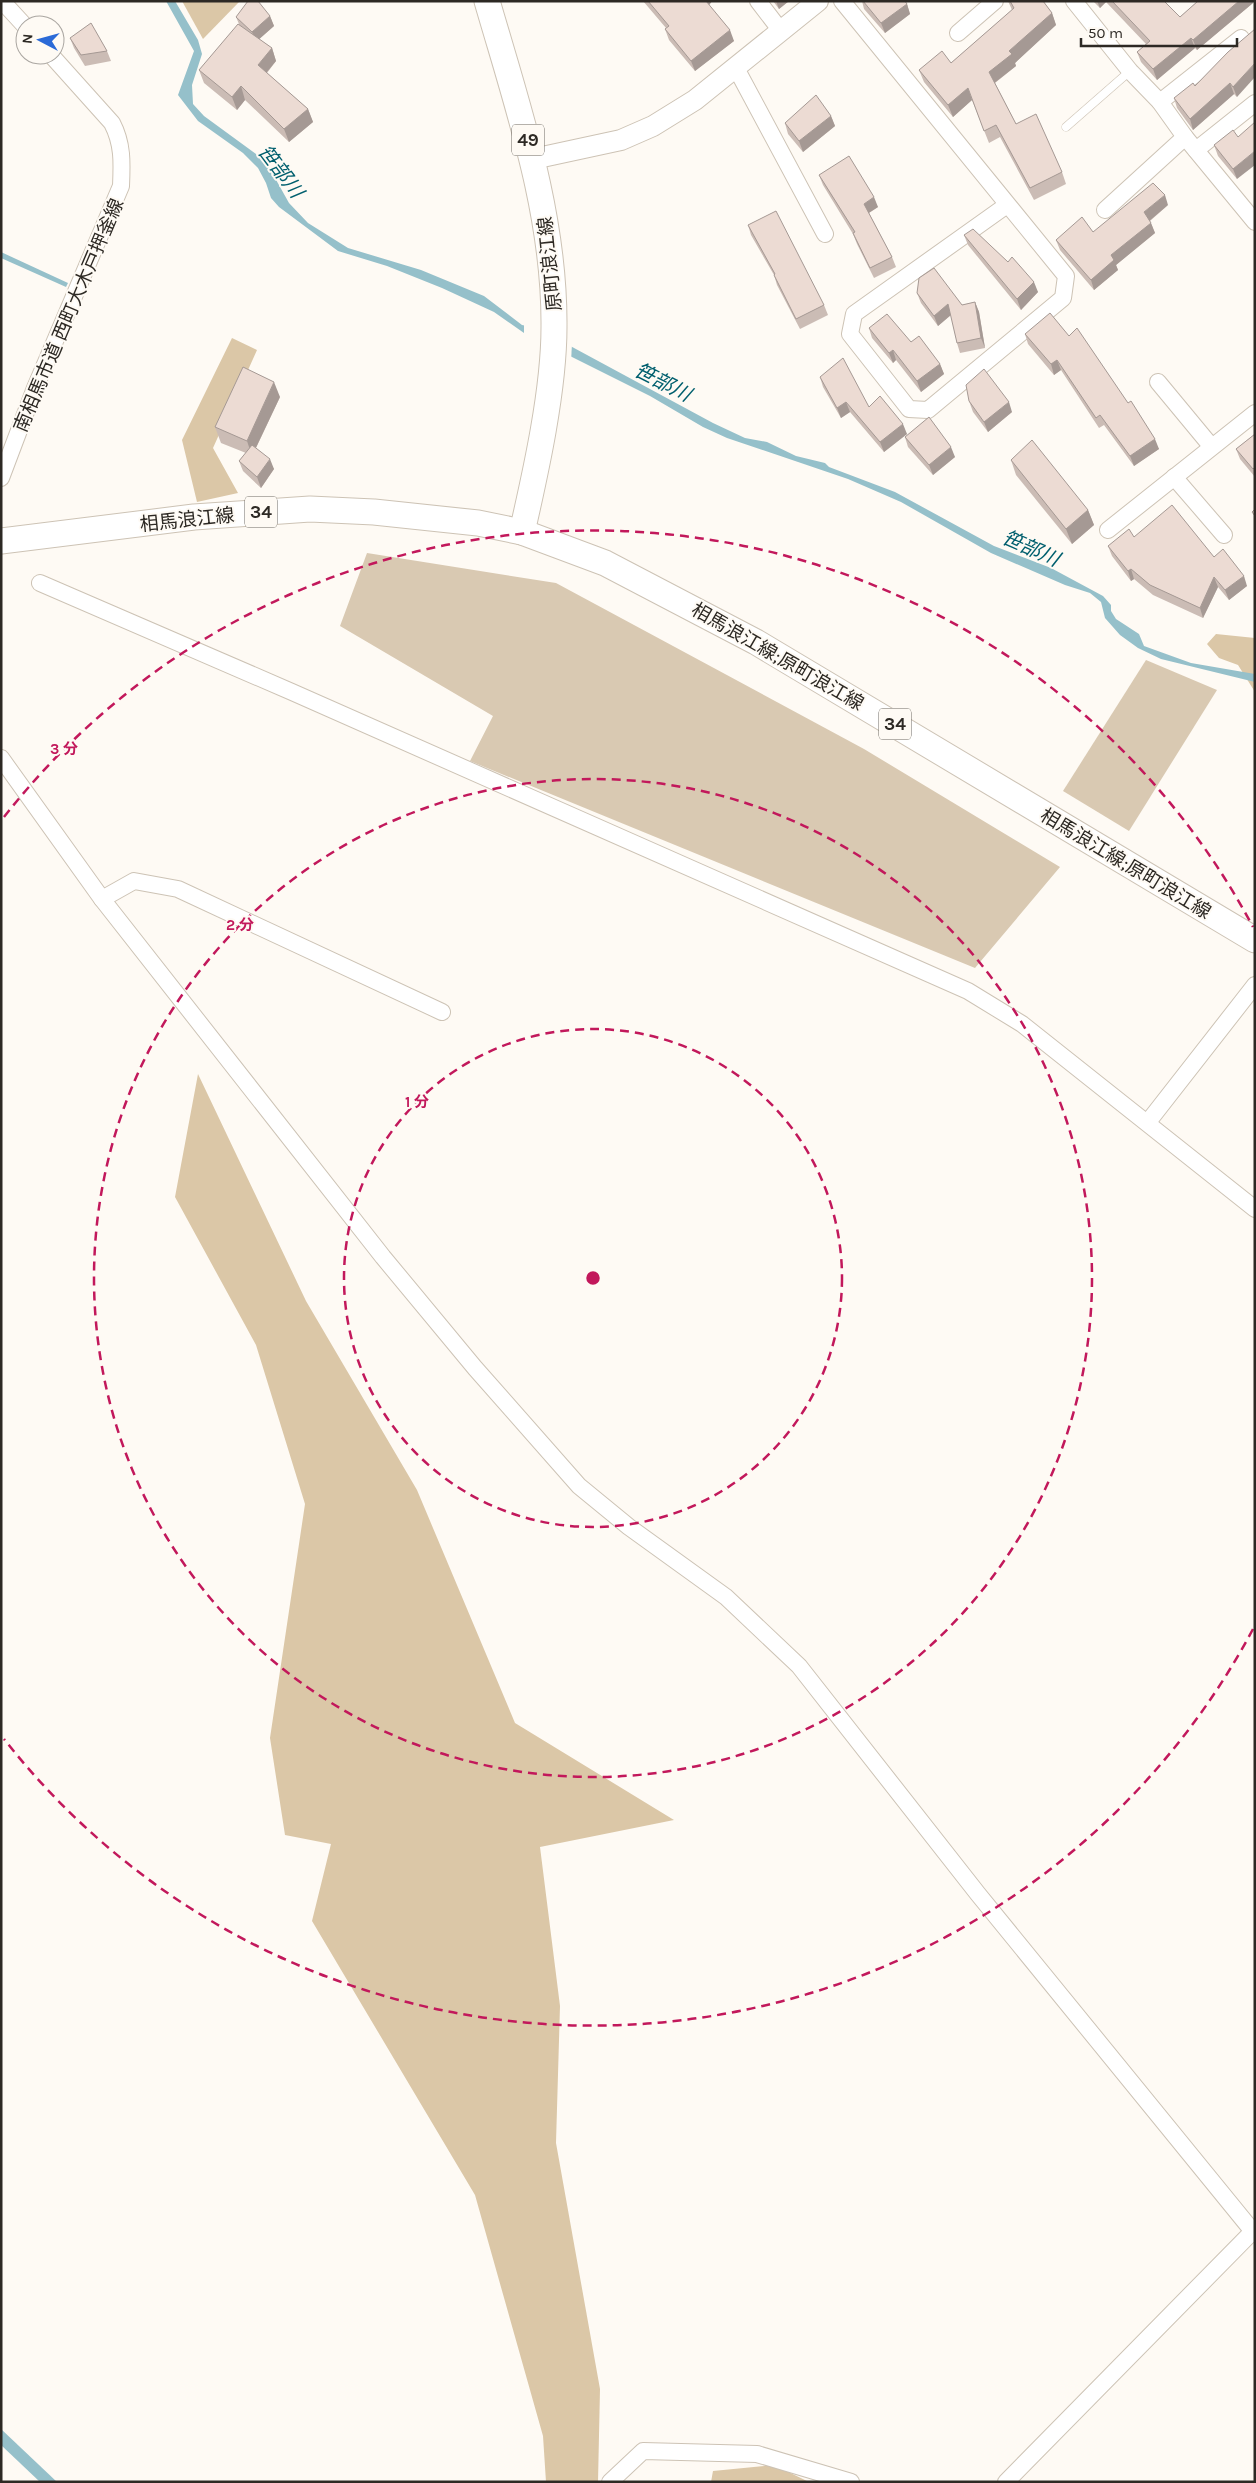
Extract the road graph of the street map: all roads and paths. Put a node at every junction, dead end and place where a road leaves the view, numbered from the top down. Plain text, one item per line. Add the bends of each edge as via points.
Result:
1 (2, 1) edge
2 (487, 1) edge
3 (758, 1) edge
4 (818, 1) edge
5 (842, 1) edge
6 (996, 1) edge
7 (1074, 1) edge
8 (15, 15) edge
9 (781, 31) junction
10 (958, 33) dead end
11 (1241, 38) edge
12 (60, 65) edge
13 (736, 68) junction
14 (1130, 71) junction
15 (1160, 102) junction
16 (1255, 103) edge
17 (1066, 127) dead end
18 (1185, 137) junction
19 (1196, 150) junction
20 (533, 159) junction
21 (1007, 205) junction
22 (1104, 210) dead end
23 (1255, 222) edge
24 (826, 234) dead end
25 (1158, 382) dead end
26 (1255, 413) edge
27 (1212, 446) junction
28 (1174, 477) junction
29 (1, 478) edge
30 (1108, 530) dead end
31 (522, 532) junction
32 (1224, 535) dead end
33 (1, 541) edge
34 (40, 583) dead end
35 (1, 758) edge
36 (102, 899) junction
37 (1255, 940) edge
38 (1255, 985) edge
39 (442, 1012) dead end
40 (1148, 1122) junction
41 (1255, 1209) edge
42 (1254, 2231) edge
43 (610, 2482) edge
44 (851, 2482) edge
45 (1006, 2482) edge

1 - 8 street
2 - 20 main road, 原町浪江線 / 49
3 - 9 street
4 - 9 street
5 - 21 street
6 - 10 street
7 - 14 street
9 - 13 street
11 - 15 street
12 - 29 street, 南相馬市道 西町大木戸押釜線 via 112,123 119,136 121,186
13 - 20 street via 670,117 639,134
13 - 24 street
14 - 15 street
14 - 17 lane
15 - 18 street
16 - 19 street
18 - 19 street
18 - 22 street
19 - 23 street
20 - 31 main road, 原町浪江線 / 49 via 552,283 554,327 550,372
21 - 21 street via 1066,276 1063,298 928,410 909,409 850,334 854,314
25 - 27 street
26 - 27 street
27 - 28 street
28 - 30 street
28 - 32 street
31 - 33 main road, 相馬浪江線 / 34 via 468,522 310,509 194,517
31 - 37 main road, 相馬浪江線;原町浪江線 / 34 via 605,563 756,642
34 - 40 street via 968,991 1022,1024
35 - 36 street
36 - 39 street via 134,881 178,889
36 - 42 street via 383,1257 579,1486 629,1527 726,1597 799,1666 978,1894
38 - 40 street
40 - 41 street
42 - 45 street
43 - 44 street via 643,2451 757,2454

